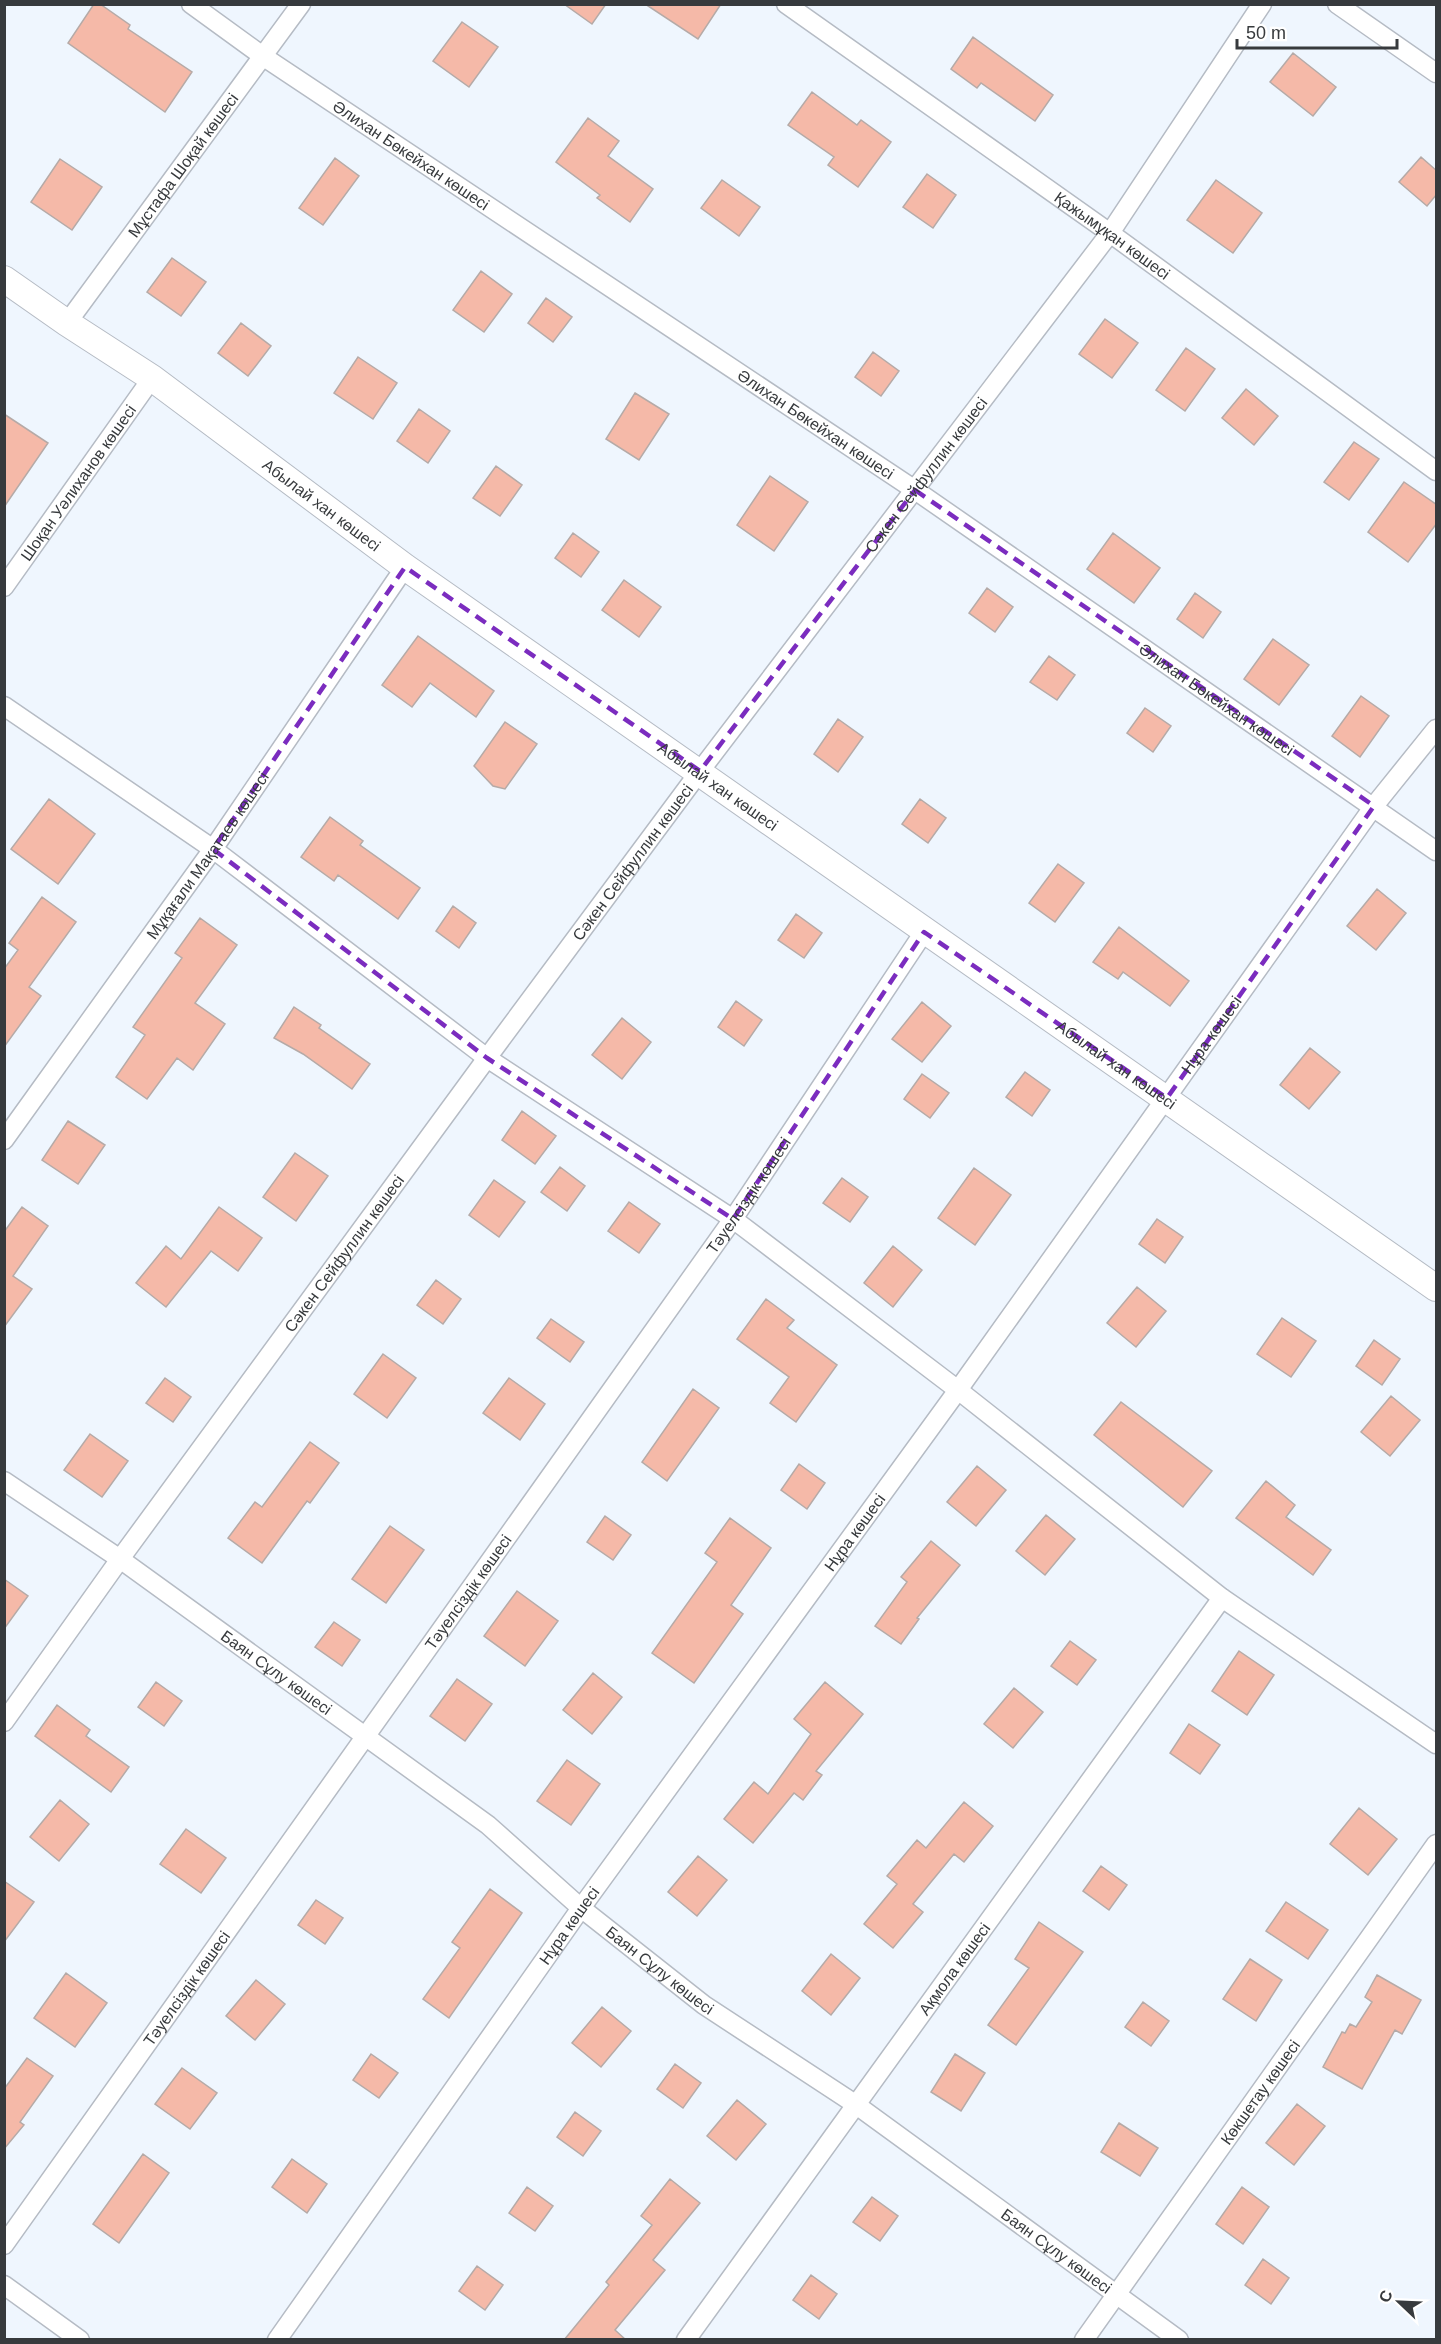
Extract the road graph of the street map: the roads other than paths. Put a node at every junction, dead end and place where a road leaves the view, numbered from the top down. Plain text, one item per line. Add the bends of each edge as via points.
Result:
1 (191, 4) edge
2 (301, 4) edge
3 (786, 4) edge
4 (1262, 4) edge
5 (1337, 4) edge
6 (264, 57) junction
7 (1437, 73) edge
8 (1110, 233) junction
9 (4, 279) edge
10 (67, 323) junction
11 (152, 378) junction
12 (1437, 471) edge
13 (915, 490) junction
14 (405, 567) junction
15 (4, 587) edge
16 (4, 706) edge
17 (1437, 729) edge
18 (700, 771) junction
19 (1374, 806) junction
20 (213, 849) junction
21 (1437, 851) edge
22 (924, 932) junction
23 (487, 1058) junction
24 (1167, 1098) junction
25 (4, 1140) edge
26 (733, 1219) junction
27 (1437, 1288) edge
28 (958, 1390) junction
29 (4, 1481) edge
30 (120, 1559) junction
31 (1222, 1598) junction
32 (4, 1722) edge
33 (363, 1736) junction
34 (1437, 1744) edge
35 (1437, 1844) edge
36 (581, 1908) junction
37 (855, 2104) junction
38 (4, 2245) edge
39 (4, 2285) edge
40 (1118, 2294) junction
41 (80, 2340) edge
42 (277, 2340) edge
43 (686, 2340) edge
44 (1084, 2340) edge
45 (1179, 2340) edge

1 - 6 street, Әлихан Бөкейхан көшесі
2 - 6 street, Мұстафа Шоқай көшесі
3 - 8 street, Қажымұқан көшесі
4 - 8 street, Сәкен Сейфуллин көшесі
5 - 7 street
6 - 10 street, Мұстафа Шоқай көшесі
6 - 13 street, Әлихан Бөкейхан көшесі
8 - 12 street, Қажымұқан көшесі
8 - 13 street, Сәкен Сейфуллин көшесі
9 - 10 street, Абылай хан көшесі
10 - 11 street, Абылай хан көшесі
11 - 14 street, Абылай хан көшесі
11 - 15 street, Шоқан Уәлиханов көшесі
13 - 18 street, Сәкен Сейфуллин көшесі
13 - 19 street, Әлихан Бөкейхан көшесі
14 - 18 street, Абылай хан көшесі
14 - 20 street, Мұқағали Мақатаев көшесі
16 - 20 street
17 - 19 street, Нұра көшесі
18 - 22 street, Абылай хан көшесі
18 - 23 street, Сәкен Сейфуллин көшесі
19 - 21 street, Әлихан Бөкейхан көшесі
19 - 24 street, Нұра көшесі
20 - 23 street
20 - 25 street, Мұқағали Мақатаев көшесі
22 - 24 street, Абылай хан көшесі
22 - 26 street, Тәуелсіздік көшесі
23 - 26 street
23 - 30 street, Сәкен Сейфуллин көшесі
24 - 27 street, Абылай хан көшесі
24 - 28 street, Нұра көшесі
26 - 28 street
26 - 33 street, Тәуелсіздік көшесі
28 - 31 street
28 - 36 street, Нұра көшесі
29 - 30 street, Баян Сұлу көшесі
30 - 32 street, Сәкен Сейфуллин көшесі
30 - 33 street, Баян Сұлу көшесі
31 - 34 street
31 - 37 street, Ақмола көшесі
33 - 36 street, Баян Сұлу көшесі via 488,1825
33 - 38 street, Тәуелсіздік көшесі
35 - 40 street, Көкшетау көшесі
36 - 37 street, Баян Сұлу көшесі via 704,2005
36 - 42 street, Нұра көшесі
37 - 40 street, Баян Сұлу көшесі
37 - 43 street, Ақмола көшесі
39 - 41 street
40 - 44 street, Көкшетау көшесі
40 - 45 street, Баян Сұлу көшесі

